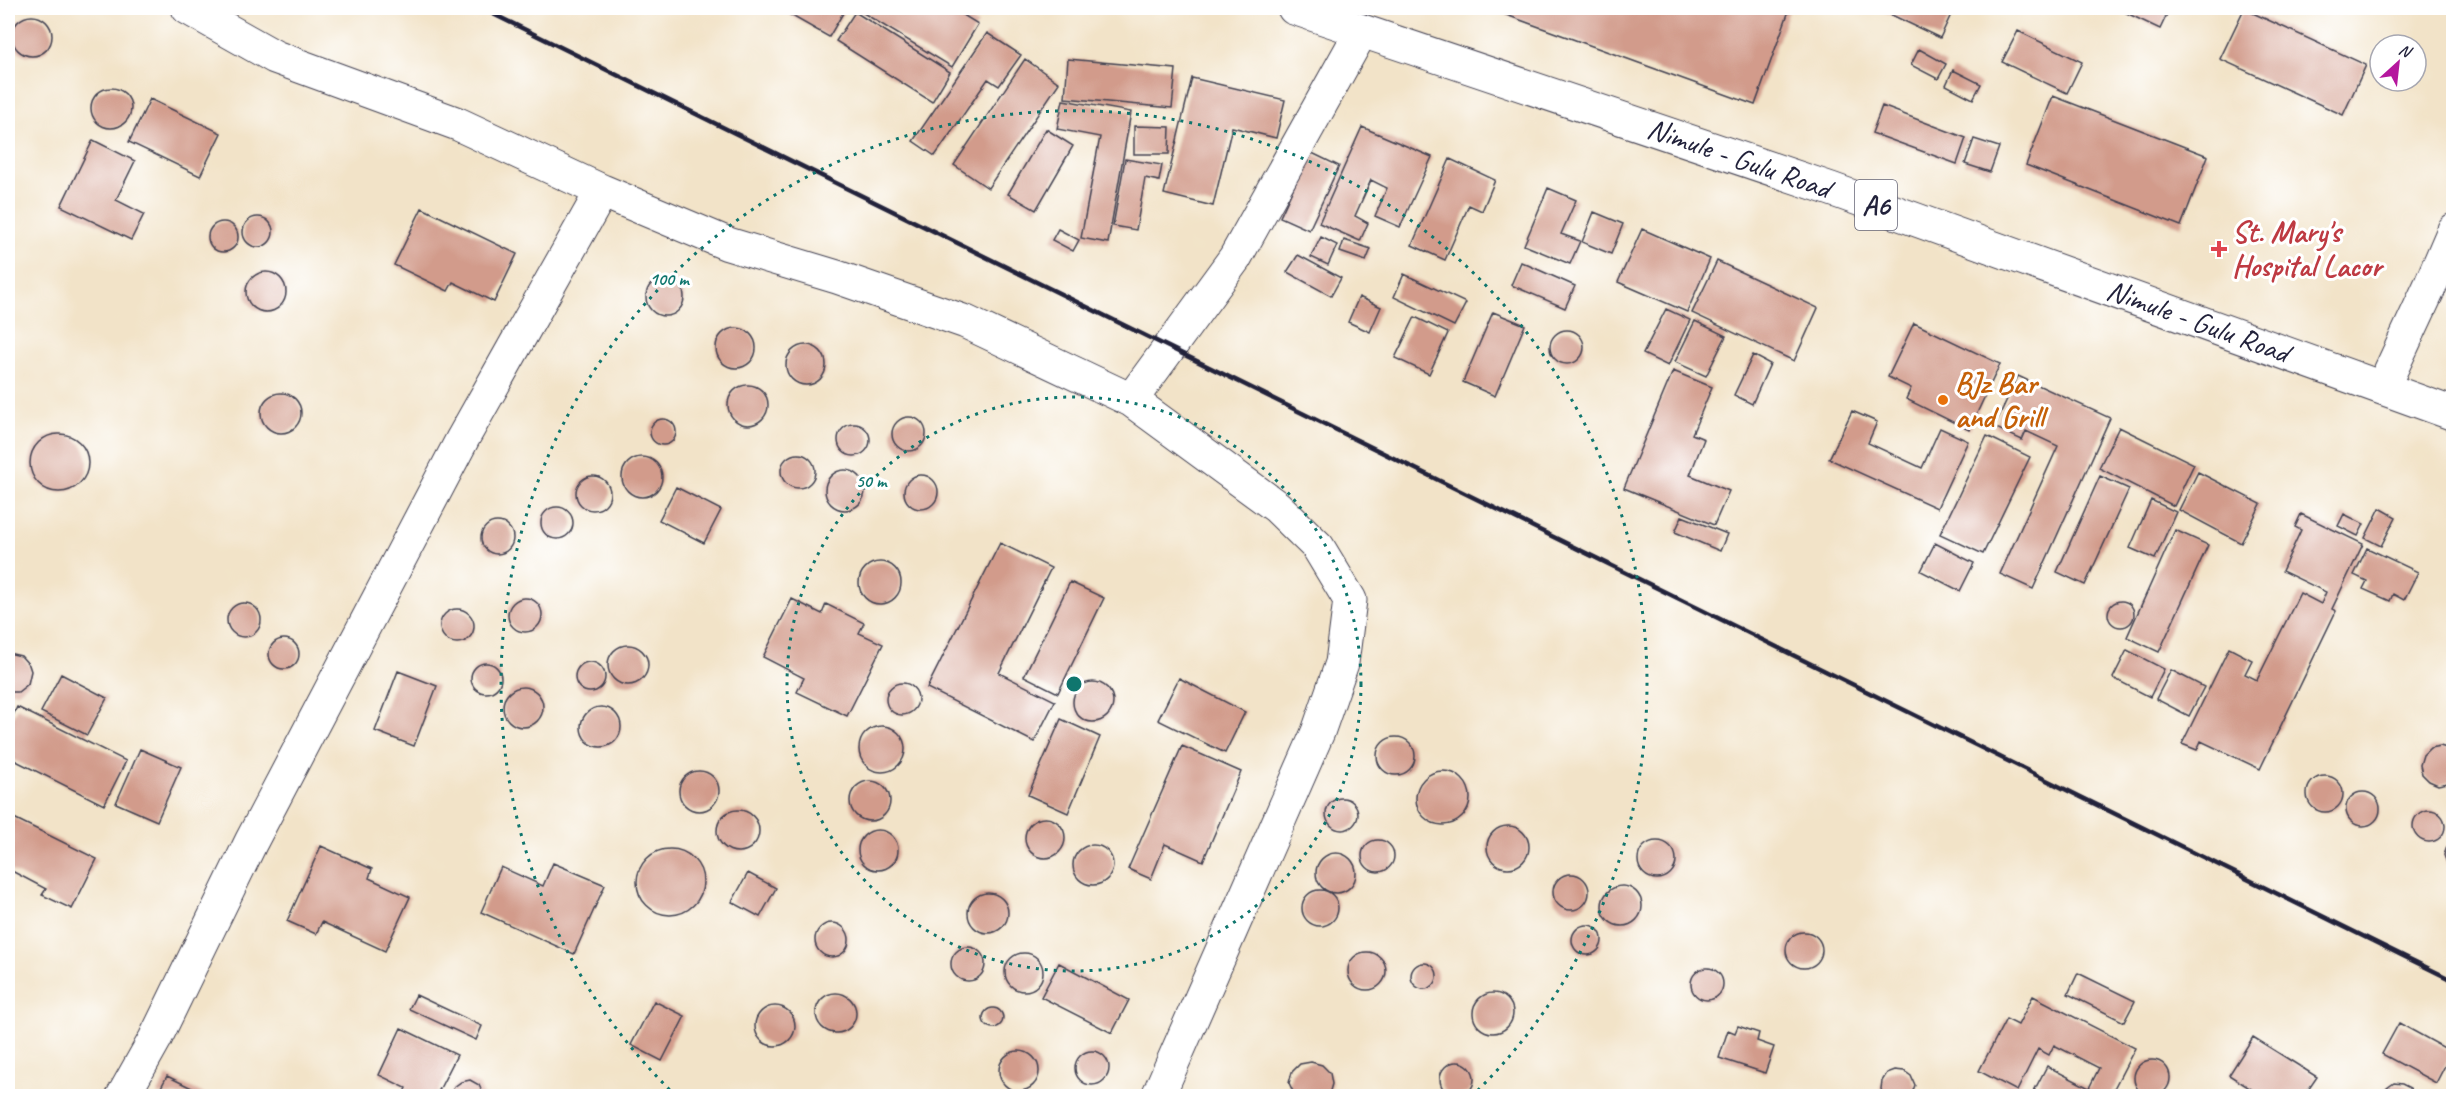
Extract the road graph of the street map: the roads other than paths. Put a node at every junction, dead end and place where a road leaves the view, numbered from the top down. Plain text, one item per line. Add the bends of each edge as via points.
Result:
1 (188, 8) edge
2 (1294, 8) edge
3 (1361, 32) junction
4 (602, 191) junction
5 (2454, 230) edge
6 (2383, 387) junction
7 (1131, 400) junction
8 (2454, 414) edge
9 (123, 1096) edge
10 (1158, 1096) edge

1 - 4 street via 275,57 458,124
2 - 3 street, Nimule - Gulu Road / A6
3 - 6 street, Nimule - Gulu Road / A6 via 1831,189
3 - 7 street via 1235,258
4 - 7 street via 728,244 966,322
4 - 9 street via 463,438
5 - 6 street
6 - 8 street, Nimule - Gulu Road / A6
7 - 10 street via 1277,507 1318,548 1350,600 1342,663 1318,732

